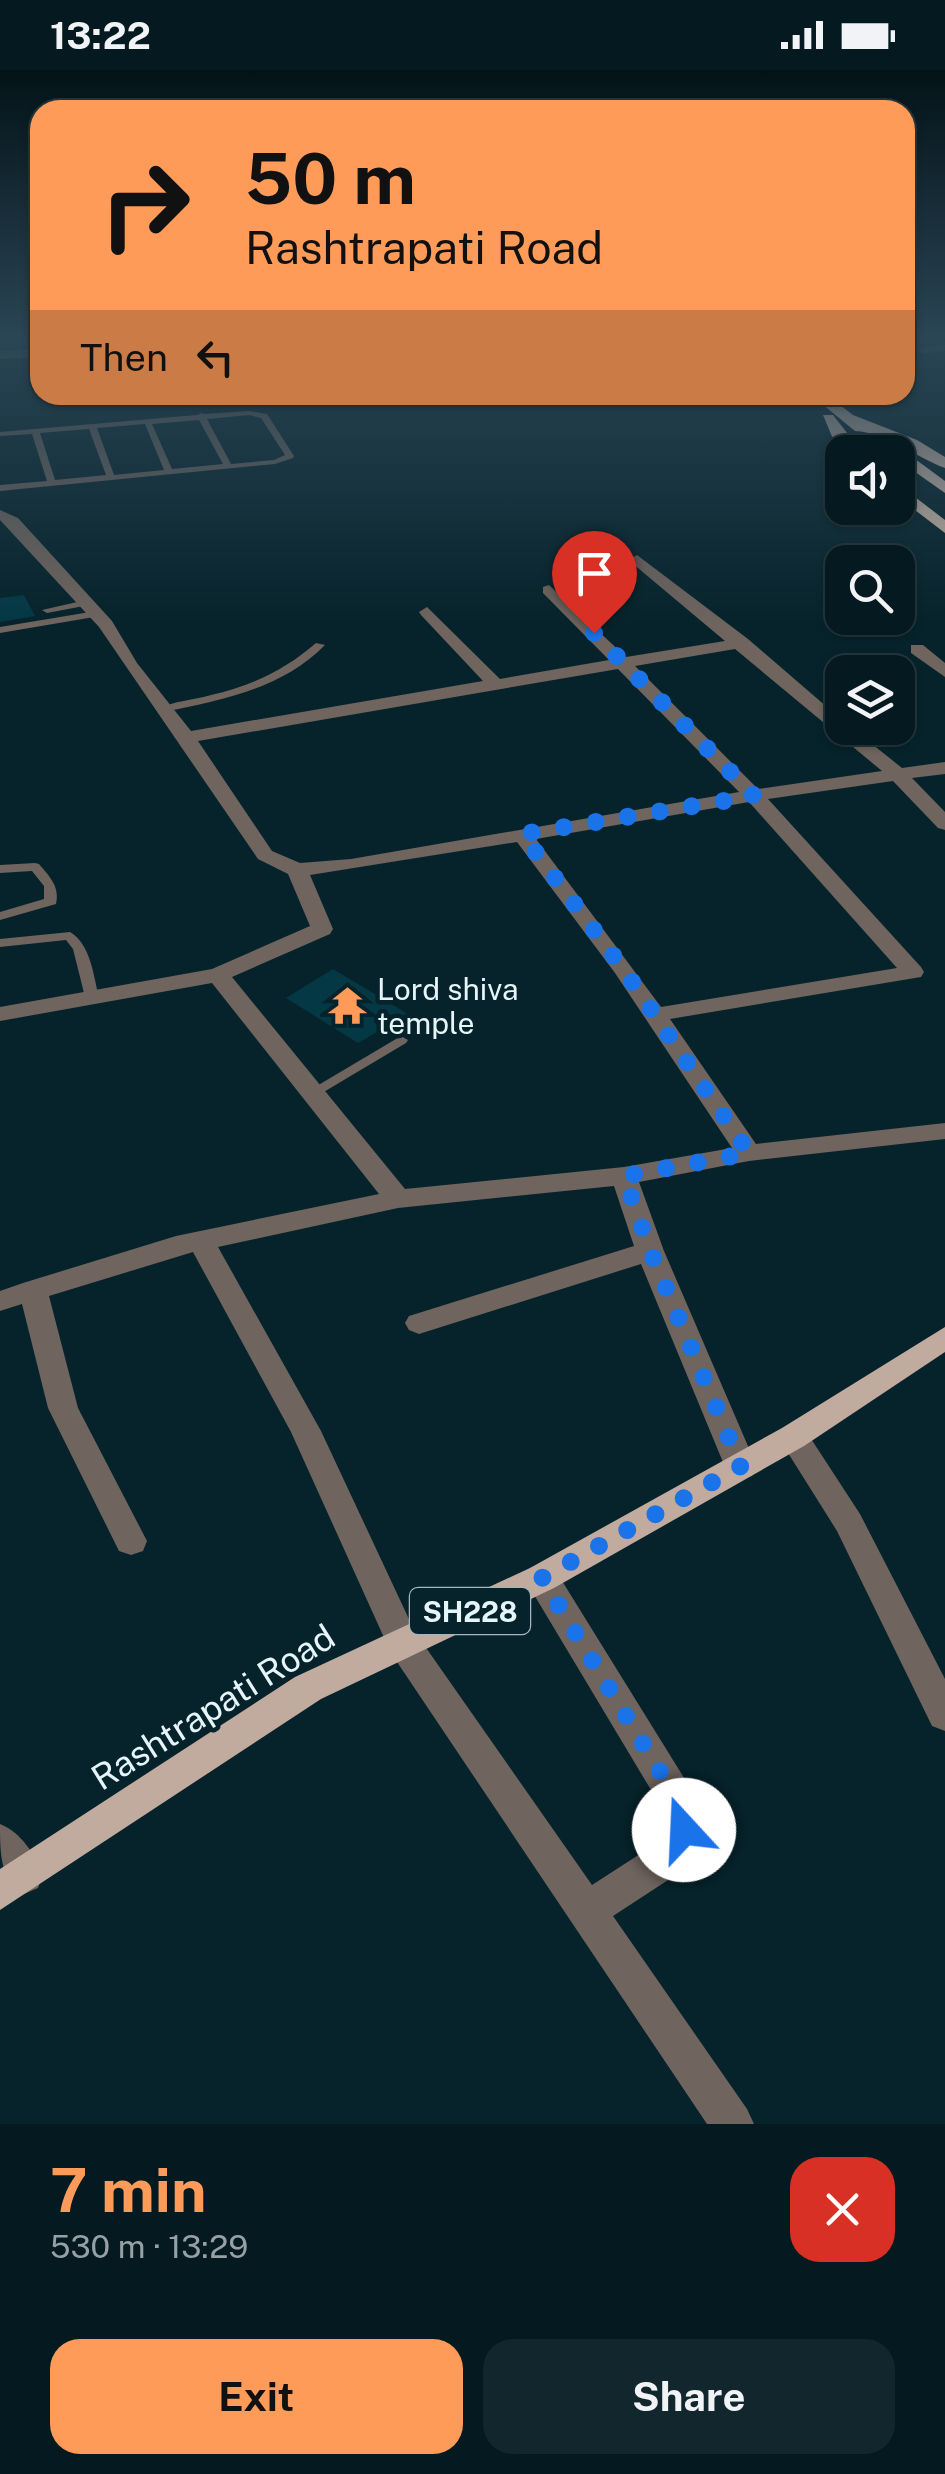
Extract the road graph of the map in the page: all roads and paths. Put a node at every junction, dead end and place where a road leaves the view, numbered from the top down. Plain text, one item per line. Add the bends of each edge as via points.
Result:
1 (36, 433) edge
2 (95, 433) edge
3 (152, 433) edge
4 (210, 433) edge
5 (275, 433) edge
6 (881, 433) edge
7 (945, 464) edge
8 (228, 466) junction
9 (915, 466) edge
10 (169, 472) junction
11 (111, 478) junction
12 (915, 481) edge
13 (52, 483) junction
14 (0, 488) edge
15 (945, 488) edge
16 (915, 503) edge
17 (945, 504) edge
18 (0, 512) edge
19 (945, 528) edge
20 (637, 560) dead end
21 (549, 590) dead end
22 (91, 608) junction
23 (427, 612) dead end
24 (54, 621) junction
25 (0, 630) edge
26 (742, 643) junction
27 (320, 645) dead end
28 (917, 650) dead end
29 (626, 663) junction
30 (945, 672) edge
31 (496, 685) junction
32 (164, 709) junction
33 (186, 737) junction
34 (945, 768) edge
35 (900, 776) junction
36 (754, 796) junction
37 (945, 824) edge
38 (522, 834) junction
39 (0, 869) edge
40 (297, 870) junction
41 (0, 916) edge
42 (0, 943) edge
43 (218, 975) junction
44 (92, 998) junction
45 (0, 1014) edge
46 (654, 1014) junction
47 (401, 1040) dead end
48 (312, 1093) junction
49 (945, 1131) edge
50 (749, 1153) junction
51 (624, 1176) junction
52 (398, 1199) junction
53 (201, 1241) junction
54 (650, 1250) junction
55 (33, 1290) junction
56 (0, 1300) edge
57 (420, 1322) dead end
58 (944, 1340) edge
59 (792, 1437) junction
60 (741, 1466) junction
61 (131, 1541) dead end
62 (542, 1578) junction
63 (403, 1642) junction
64 (945, 1716) edge
65 (0, 1842) edge
66 (12, 1884) edge
67 (586, 1911) junction
68 (732, 2124) edge

1 - 13 lane
2 - 11 lane
3 - 10 lane
4 - 8 lane
5 - 8 lane via 290,456
6 - 7 highway
8 - 10 lane
9 - 15 highway
10 - 11 lane
11 - 13 lane
12 - 17 highway
13 - 14 lane
16 - 19 highway
18 - 22 street
20 - 26 street
21 - 29 street
22 - 24 lane
22 - 24 lane via 45,606
22 - 32 street
23 - 31 street
24 - 25 lane
26 - 29 street
26 - 35 street
27 - 32 lane via 266,683
28 - 30 street
29 - 31 street
29 - 36 street
31 - 33 street
32 - 33 street
33 - 40 street via 266,855
34 - 35 street
35 - 36 street
35 - 37 street
36 - 38 street
36 - 46 street via 912,972
38 - 40 street
38 - 46 street
39 - 41 lane via 36,867 50,886 50,901
40 - 43 street via 322,930
42 - 44 lane via 70,936 80,949
43 - 44 street
43 - 48 street
44 - 45 street
46 - 50 street
47 - 48 lane
48 - 52 street
49 - 50 street
50 - 51 street
51 - 52 street
51 - 54 street
52 - 53 street
53 - 55 street
53 - 63 street via 306,1431
54 - 57 street
54 - 60 street
55 - 56 street
55 - 61 street via 63,1408
58 - 59 main road, Rashtrapati Road / SH228
59 - 60 main road, Rashtrapati Road / SH228
59 - 64 street via 850,1523
60 - 62 main road, Rashtrapati Road / SH228
62 - 63 main road, Rashtrapati Road / SH228
62 - 67 street via 673,1793 684,1830 674,1854
63 - 66 main road, Rashtrapati Road / SH228 via 308,1688
63 - 67 street
65 - 66 street
67 - 68 street

